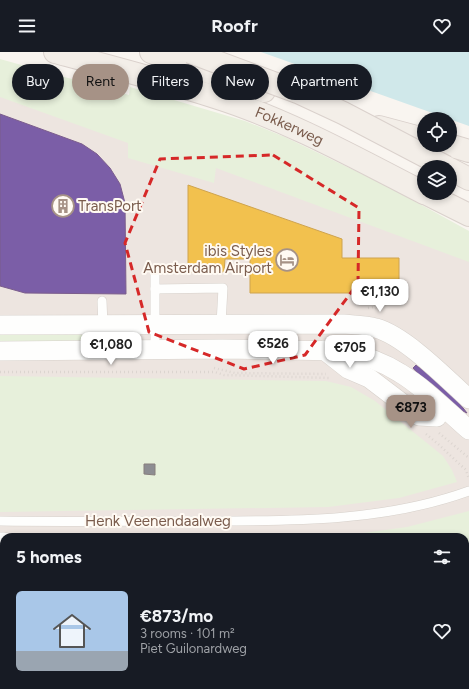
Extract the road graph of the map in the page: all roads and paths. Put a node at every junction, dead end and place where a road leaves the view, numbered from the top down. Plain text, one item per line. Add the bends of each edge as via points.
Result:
1 (55, 52) edge
2 (151, 52) edge
3 (190, 52) edge
4 (417, 137) edge
5 (457, 147) edge
6 (469, 151) edge
7 (433, 160) edge
8 (457, 173) edge
9 (469, 179) edge
10 (417, 189) edge
11 (438, 200) edge
12 (469, 215) edge
13 (155, 271) dead end
14 (155, 289) junction
15 (102, 301) dead end
16 (103, 324) junction
17 (155, 324) junction
18 (222, 324) junction
19 (0, 325) edge
20 (0, 350) edge
21 (324, 350) junction
22 (104, 351) junction
23 (155, 351) junction
24 (382, 364) junction
25 (208, 366) dead end
26 (0, 372) edge
27 (469, 399) edge
28 (437, 417) junction
29 (463, 425) edge
30 (421, 431) dead end
31 (469, 479) edge
32 (469, 492) edge
33 (0, 521) edge

1 - 10 main road, Fokkerweg via 208,95 251,110 319,140
2 - 4 main road via 302,104
3 - 7 main road, bridge via 300,93
5 - 6 main road
8 - 9 main road
11 - 12 main road, Fokkerweg
13 - 14 lane
14 - 17 lane
14 - 18 lane via 223,288
15 - 16 lane
16 - 17 street
16 - 19 street
16 - 22 lane
17 - 18 street
17 - 23 lane
18 - 27 street via 343,324 376,328 390,333 403,342
20 - 22 street
21 - 23 street
21 - 24 street via 361,355
21 - 28 street via 348,369 369,378 419,416
22 - 23 street
24 - 28 street via 407,392
24 - 29 street via 415,383
25 - 26 path via 235,373 322,374 334,377 231,376 215,372
28 - 29 street
30 - 31 path via 466,470
32 - 33 lane, Henk Veenendaalweg via 395,510 316,519

